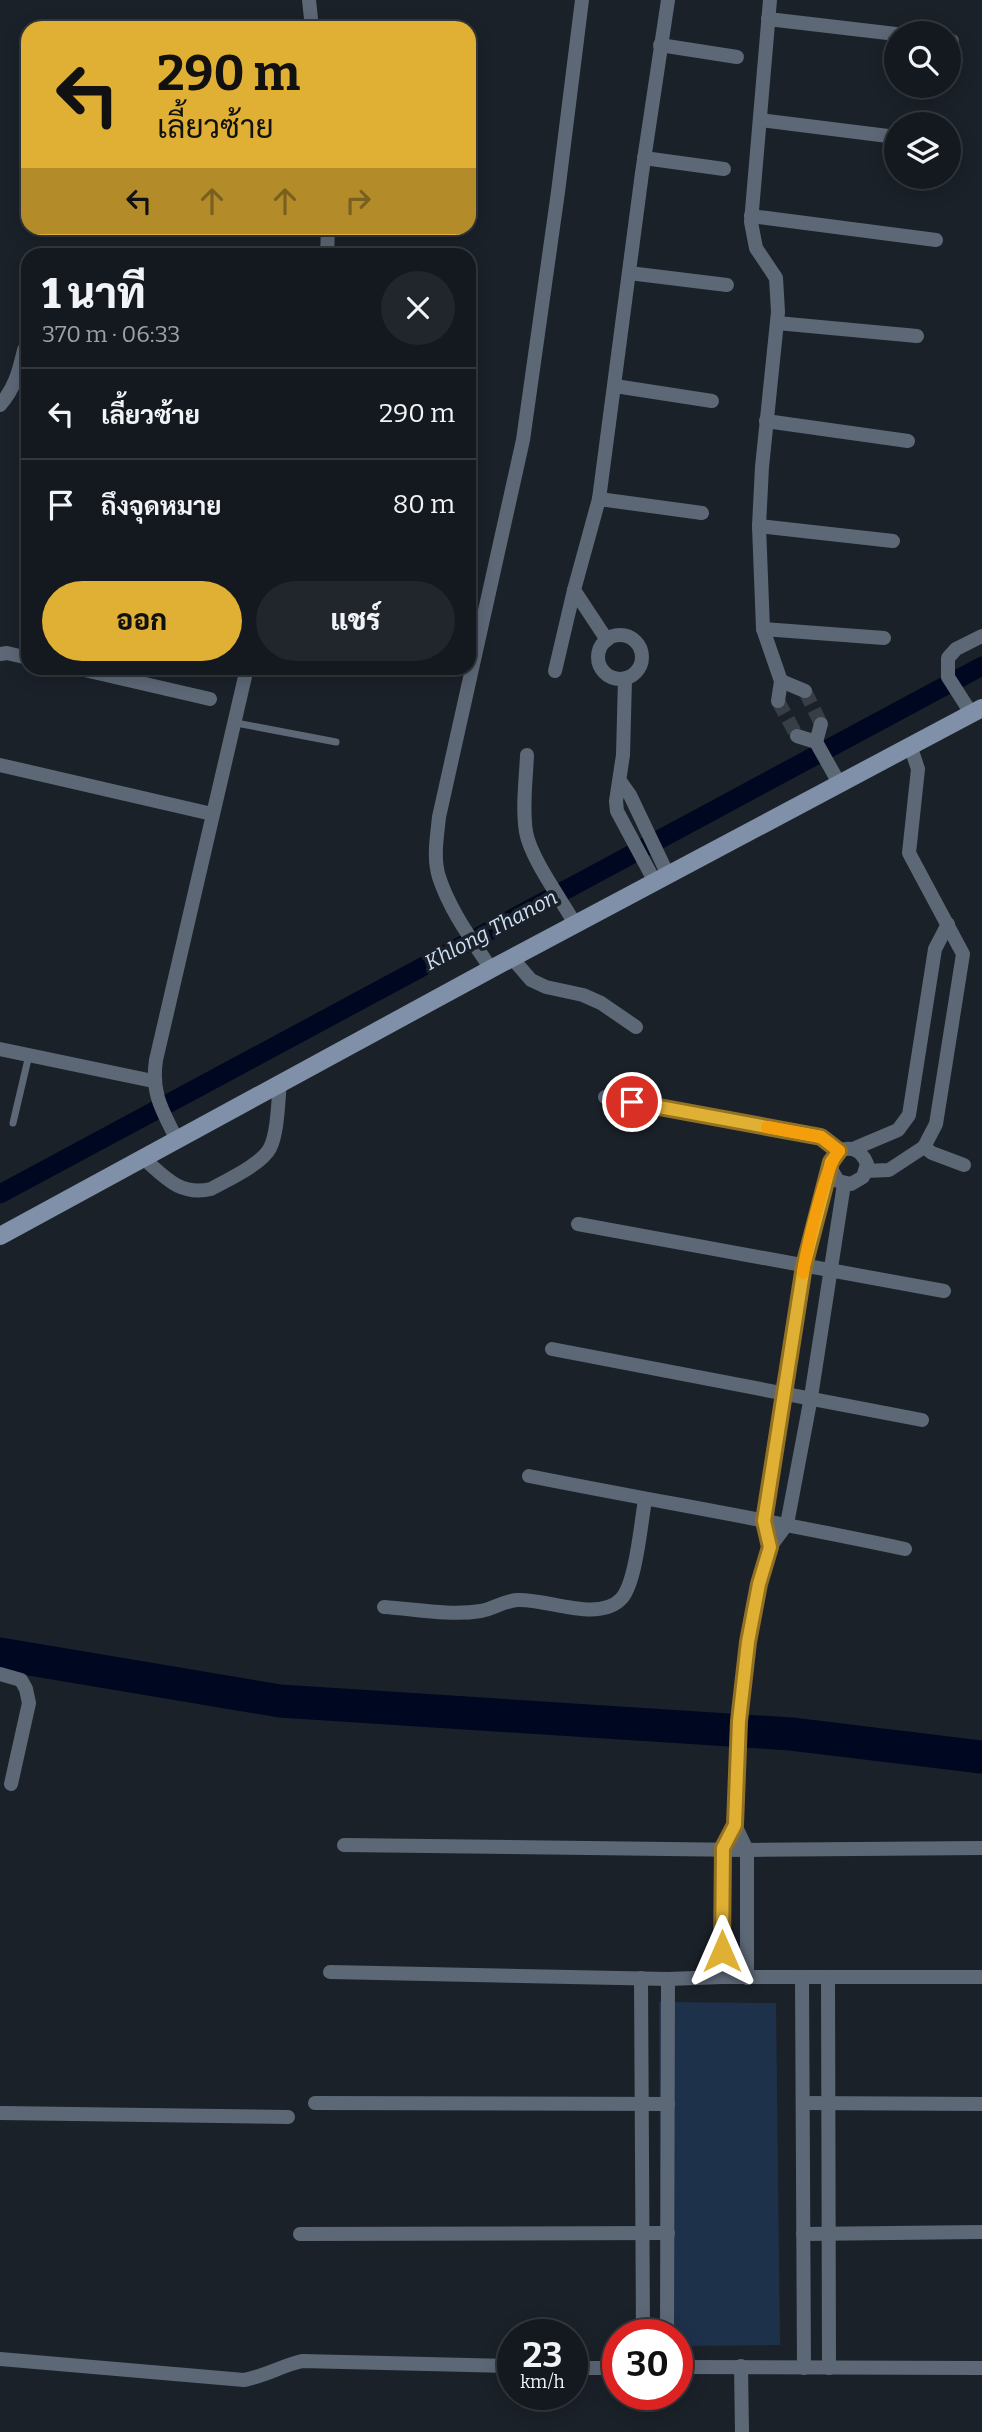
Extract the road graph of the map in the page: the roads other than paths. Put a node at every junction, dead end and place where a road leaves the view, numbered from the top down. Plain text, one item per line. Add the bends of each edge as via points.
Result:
1 (309, 0) edge
2 (582, 0) edge
3 (668, 0) edge
4 (770, 0) edge
5 (768, 19) junction
6 (311, 21) edge
7 (884, 33) edge
8 (660, 45) junction
9 (737, 57) dead end
10 (760, 120) junction
11 (884, 136) edge
12 (644, 158) junction
13 (724, 169) dead end
14 (751, 216) junction
15 (936, 240) dead end
16 (629, 273) junction
17 (727, 285) dead end
18 (777, 323) junction
19 (917, 336) dead end
20 (21, 362) edge
21 (615, 386) junction
22 (712, 401) dead end
23 (0, 405) edge
24 (766, 421) junction
25 (908, 441) dead end
26 (599, 499) junction
27 (702, 513) dead end
28 (759, 526) junction
29 (894, 541) dead end
30 (574, 590) junction
31 (763, 629) junction
32 (982, 636) edge
33 (884, 638) dead end
34 (607, 640) junction
35 (476, 651) edge
36 (0, 654) edge
37 (21, 656) edge
38 (555, 671) dead end
39 (106, 675) edge
40 (246, 675) edge
41 (471, 675) edge
42 (625, 678) junction
43 (780, 681) junction
44 (805, 691) tunnel mouth
45 (210, 699) dead end
46 (778, 701) tunnel mouth
47 (976, 708) edge
48 (236, 723) junction
49 (821, 724) tunnel mouth
50 (797, 736) tunnel mouth
51 (336, 742) dead end
52 (818, 744) junction
53 (911, 745) junction
54 (527, 755) dead end
55 (0, 765) edge
56 (837, 778) junction
57 (620, 781) junction
58 (212, 814) junction
59 (657, 871) junction
60 (572, 919) junction
61 (948, 924) junction
62 (512, 958) junction
63 (487, 962) junction
64 (636, 1027) dead end
65 (0, 1049) edge
66 (29, 1054) junction
67 (280, 1082) junction
68 (154, 1086) junction
69 (605, 1097) dead end
70 (13, 1122) dead end
71 (173, 1132) junction
72 (924, 1147) junction
73 (846, 1150) junction
74 (142, 1157) junction
75 (964, 1164) dead end
76 (831, 1169) junction
77 (866, 1171) junction
78 (844, 1184) junction
79 (578, 1224) dead end
80 (0, 1236) edge
81 (804, 1266) junction
82 (831, 1272) junction
83 (944, 1291) dead end
84 (552, 1349) dead end
85 (785, 1394) junction
86 (811, 1397) junction
87 (922, 1420) dead end
88 (528, 1476) dead end
89 (645, 1500) junction
90 (764, 1521) junction
91 (787, 1524) junction
92 (770, 1547) junction
93 (905, 1549) dead end
94 (383, 1607) dead end
95 (0, 1674) edge
96 (11, 1784) dead end
97 (735, 1825) junction
98 (344, 1845) dead end
99 (723, 1848) junction
100 (982, 1848) edge
101 (747, 1850) junction
102 (330, 1972) dead end
103 (722, 1977) junction
104 (982, 1977) edge
105 (641, 1978) junction
106 (747, 1978) junction
107 (802, 1978) junction
108 (828, 1978) junction
109 (668, 1979) junction
110 (827, 2101) junction
111 (803, 2102) junction
112 (315, 2103) dead end
113 (642, 2103) junction
114 (668, 2104) junction
115 (982, 2104) edge
116 (0, 2113) edge
117 (288, 2117) dead end
118 (643, 2232) junction
119 (828, 2232) junction
120 (982, 2232) edge
121 (668, 2233) junction
122 (300, 2234) dead end
123 (803, 2234) junction
124 (643, 2319) edge
125 (667, 2319) edge
126 (0, 2359) edge
127 (497, 2366) edge
128 (741, 2366) junction
129 (693, 2367) edge
130 (804, 2368) junction
131 (829, 2368) junction
132 (982, 2368) edge
133 (742, 2432) edge

1 - 6 street
2 - 35 street via 523,440
3 - 8 street
4 - 5 street
5 - 7 street
5 - 10 street
8 - 9 street
8 - 12 street
10 - 11 street
10 - 14 street
12 - 13 street
12 - 16 street
14 - 15 street
14 - 18 street via 757,248 776,278
16 - 17 street
16 - 21 street
18 - 19 street
18 - 24 street
20 - 23 street via 16,382
21 - 22 street
21 - 26 street
24 - 25 street
24 - 28 street
26 - 27 street
26 - 30 street
28 - 29 street
28 - 31 street
30 - 34 street
30 - 38 street
31 - 33 street
31 - 43 street
32 - 47 street via 948,658 948,677
34 - 42 street via 598,656 600,666 606,674
34 - 42 street via 626,636 640,648 640,667
36 - 37 street
39 - 45 street
40 - 48 street
41 - 63 street via 436,845 439,876 460,923
42 - 57 street
43 - 44 street
43 - 46 street
47 - 53 street
48 - 51 lane
48 - 58 street
49 - 52 street
50 - 52 street
52 - 56 street
53 - 56 street
53 - 61 street via 918,769 909,853
54 - 60 street via 526,834
55 - 58 street
56 - 59 street
57 - 59 street via 642,824
57 - 59 street via 617,811
58 - 68 street
59 - 60 street
60 - 62 street
61 - 72 street via 963,954 936,1124
61 - 73 street via 935,949 909,1115 898,1130
62 - 63 street
62 - 64 street via 531,981 583,995
63 - 67 street
65 - 66 street
66 - 68 street
66 - 70 lane
67 - 71 street
67 - 74 street via 270,1149 211,1189 178,1188
68 - 71 street
69 - 73 street via 821,1137
71 - 74 street
72 - 75 street
72 - 77 street via 889,1170
73 - 76 street via 834,1155
73 - 77 street via 864,1157
74 - 80 street
76 - 78 street
76 - 81 street
77 - 78 street via 858,1182
78 - 82 street
79 - 81 street
81 - 82 street
81 - 85 street
82 - 83 street
82 - 86 street
84 - 85 street
85 - 86 street
85 - 90 street
86 - 87 street
86 - 91 street
88 - 89 street
89 - 90 street
89 - 94 street via 631,1580 623,1598 613,1605 594,1610 520,1600 460,1613
90 - 91 street
90 - 92 street
91 - 92 street
91 - 93 street
92 - 97 street via 748,1642
95 - 96 street via 21,1680 29,1703
97 - 99 street
97 - 101 street
98 - 99 street
99 - 101 street
99 - 103 street
100 - 101 street
101 - 106 street
102 - 105 street
103 - 106 street
103 - 109 street
104 - 108 street
105 - 109 street
105 - 113 street
106 - 107 street
107 - 108 street
107 - 111 street
108 - 110 street
109 - 114 street
110 - 111 street
110 - 115 street
110 - 119 street
111 - 123 street
112 - 113 street
113 - 114 street
113 - 118 street
114 - 121 street
116 - 117 street
118 - 121 street
118 - 122 street
118 - 124 street
119 - 120 street
119 - 123 street
119 - 131 street
121 - 125 street
123 - 130 street
126 - 127 street via 244,2380 302,2361
128 - 129 street
128 - 130 street
128 - 133 street
130 - 131 street
131 - 132 street

